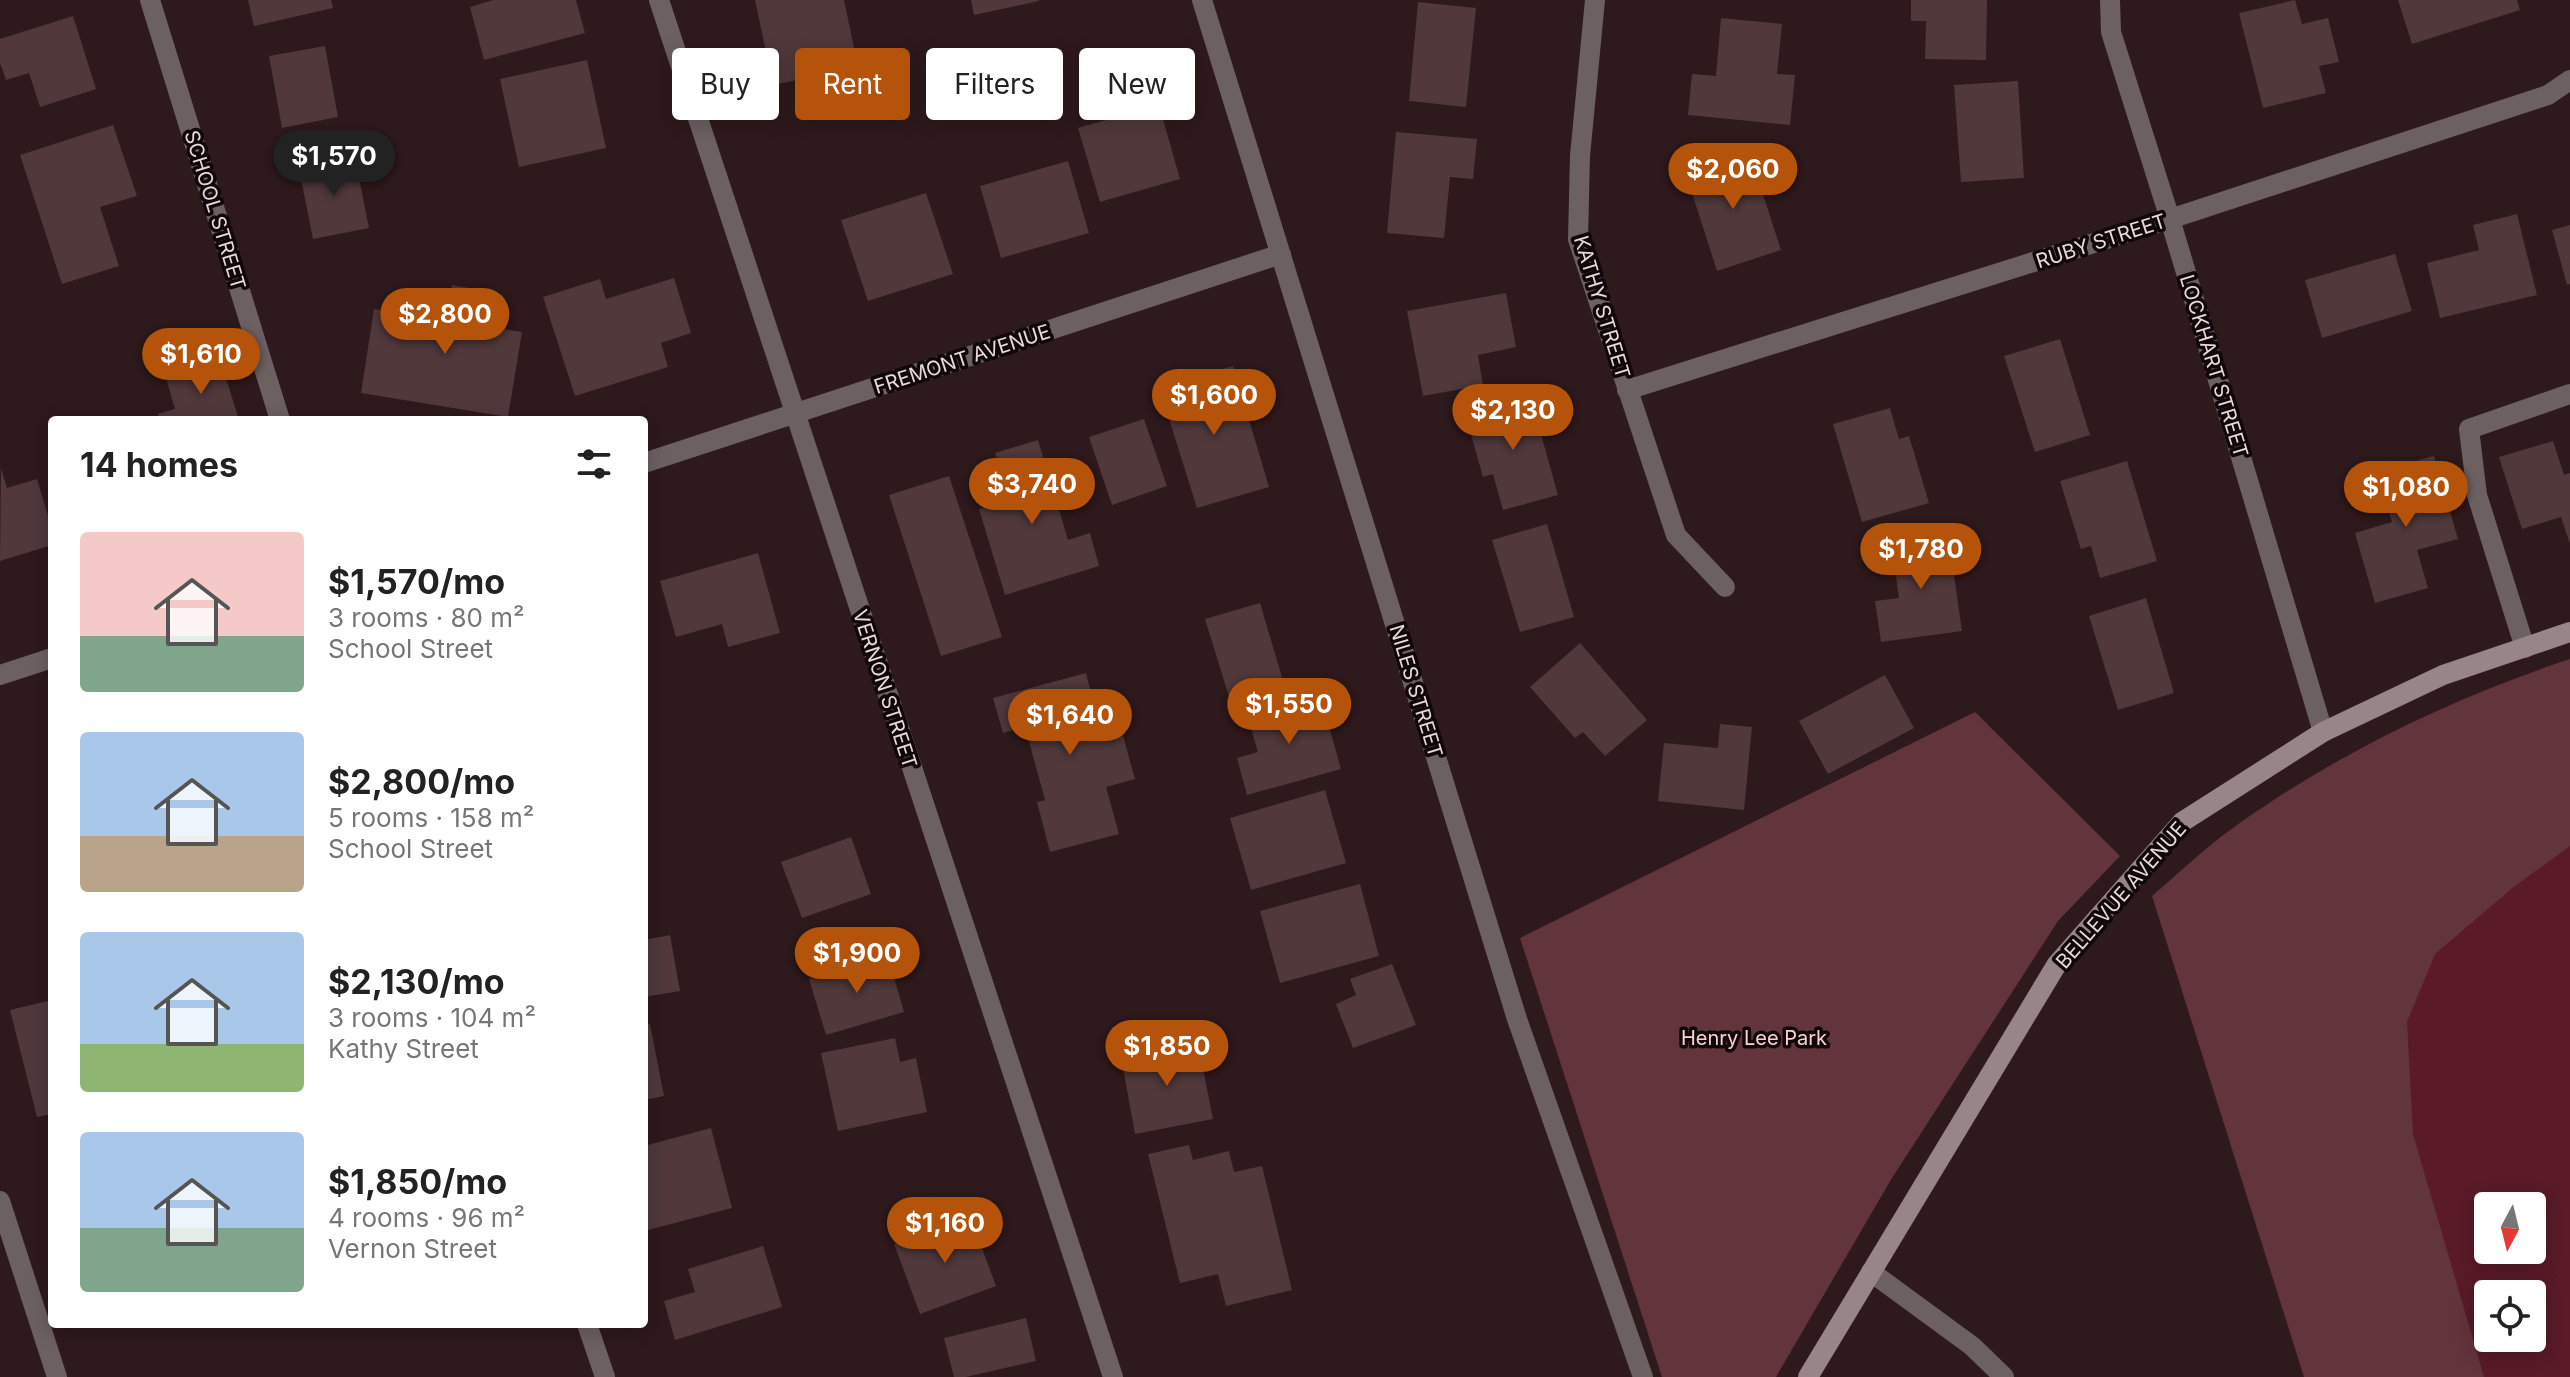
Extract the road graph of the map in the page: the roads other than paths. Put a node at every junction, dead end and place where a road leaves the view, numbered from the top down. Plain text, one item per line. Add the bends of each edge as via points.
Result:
1 (150, 0) edge
2 (659, 0) edge
3 (1202, 0) edge
4 (1595, 0) edge
5 (2110, 0) edge
6 (2570, 80) edge
7 (2170, 219) junction
8 (1281, 254) junction
9 (1627, 390) junction
10 (2570, 394) edge
11 (794, 414) junction
12 (279, 416) edge
13 (648, 462) edge
14 (1725, 587) dead end
15 (2570, 632) edge
16 (2525, 648) junction
17 (48, 659) edge
18 (0, 675) edge
19 (2323, 732) junction
20 (0, 1201) edge
21 (1871, 1272) junction
22 (588, 1328) edge
23 (57, 1377) edge
24 (605, 1377) edge
25 (1113, 1377) edge
26 (1643, 1377) edge
27 (1808, 1377) edge
28 (2004, 1377) edge

1 - 12 street, SCHOOL STREET
2 - 11 street, VERNON STREET
3 - 8 street, NILES STREET
4 - 9 street, KATHY STREET via 1578,239
5 - 7 street, LOCKHART STREET via 2111,32
6 - 7 street, RUBY STREET via 2548,95
7 - 9 street, RUBY STREET
7 - 19 street, LOCKHART STREET
8 - 11 street, FREMONT AVENUE
8 - 26 street, NILES STREET via 1517,1019
9 - 14 street, KATHY STREET via 1676,535
10 - 16 street via 2469,429 2477,495
11 - 13 street, FREMONT AVENUE
11 - 25 street, VERNON STREET
15 - 16 street, BELLEVUE AVENUE
16 - 19 street, BELLEVUE AVENUE via 2443,675
17 - 18 street
19 - 21 street, BELLEVUE AVENUE via 2182,822 2057,964
20 - 23 street
21 - 27 street, BELLEVUE AVENUE
21 - 28 street via 1972,1346
22 - 24 street

